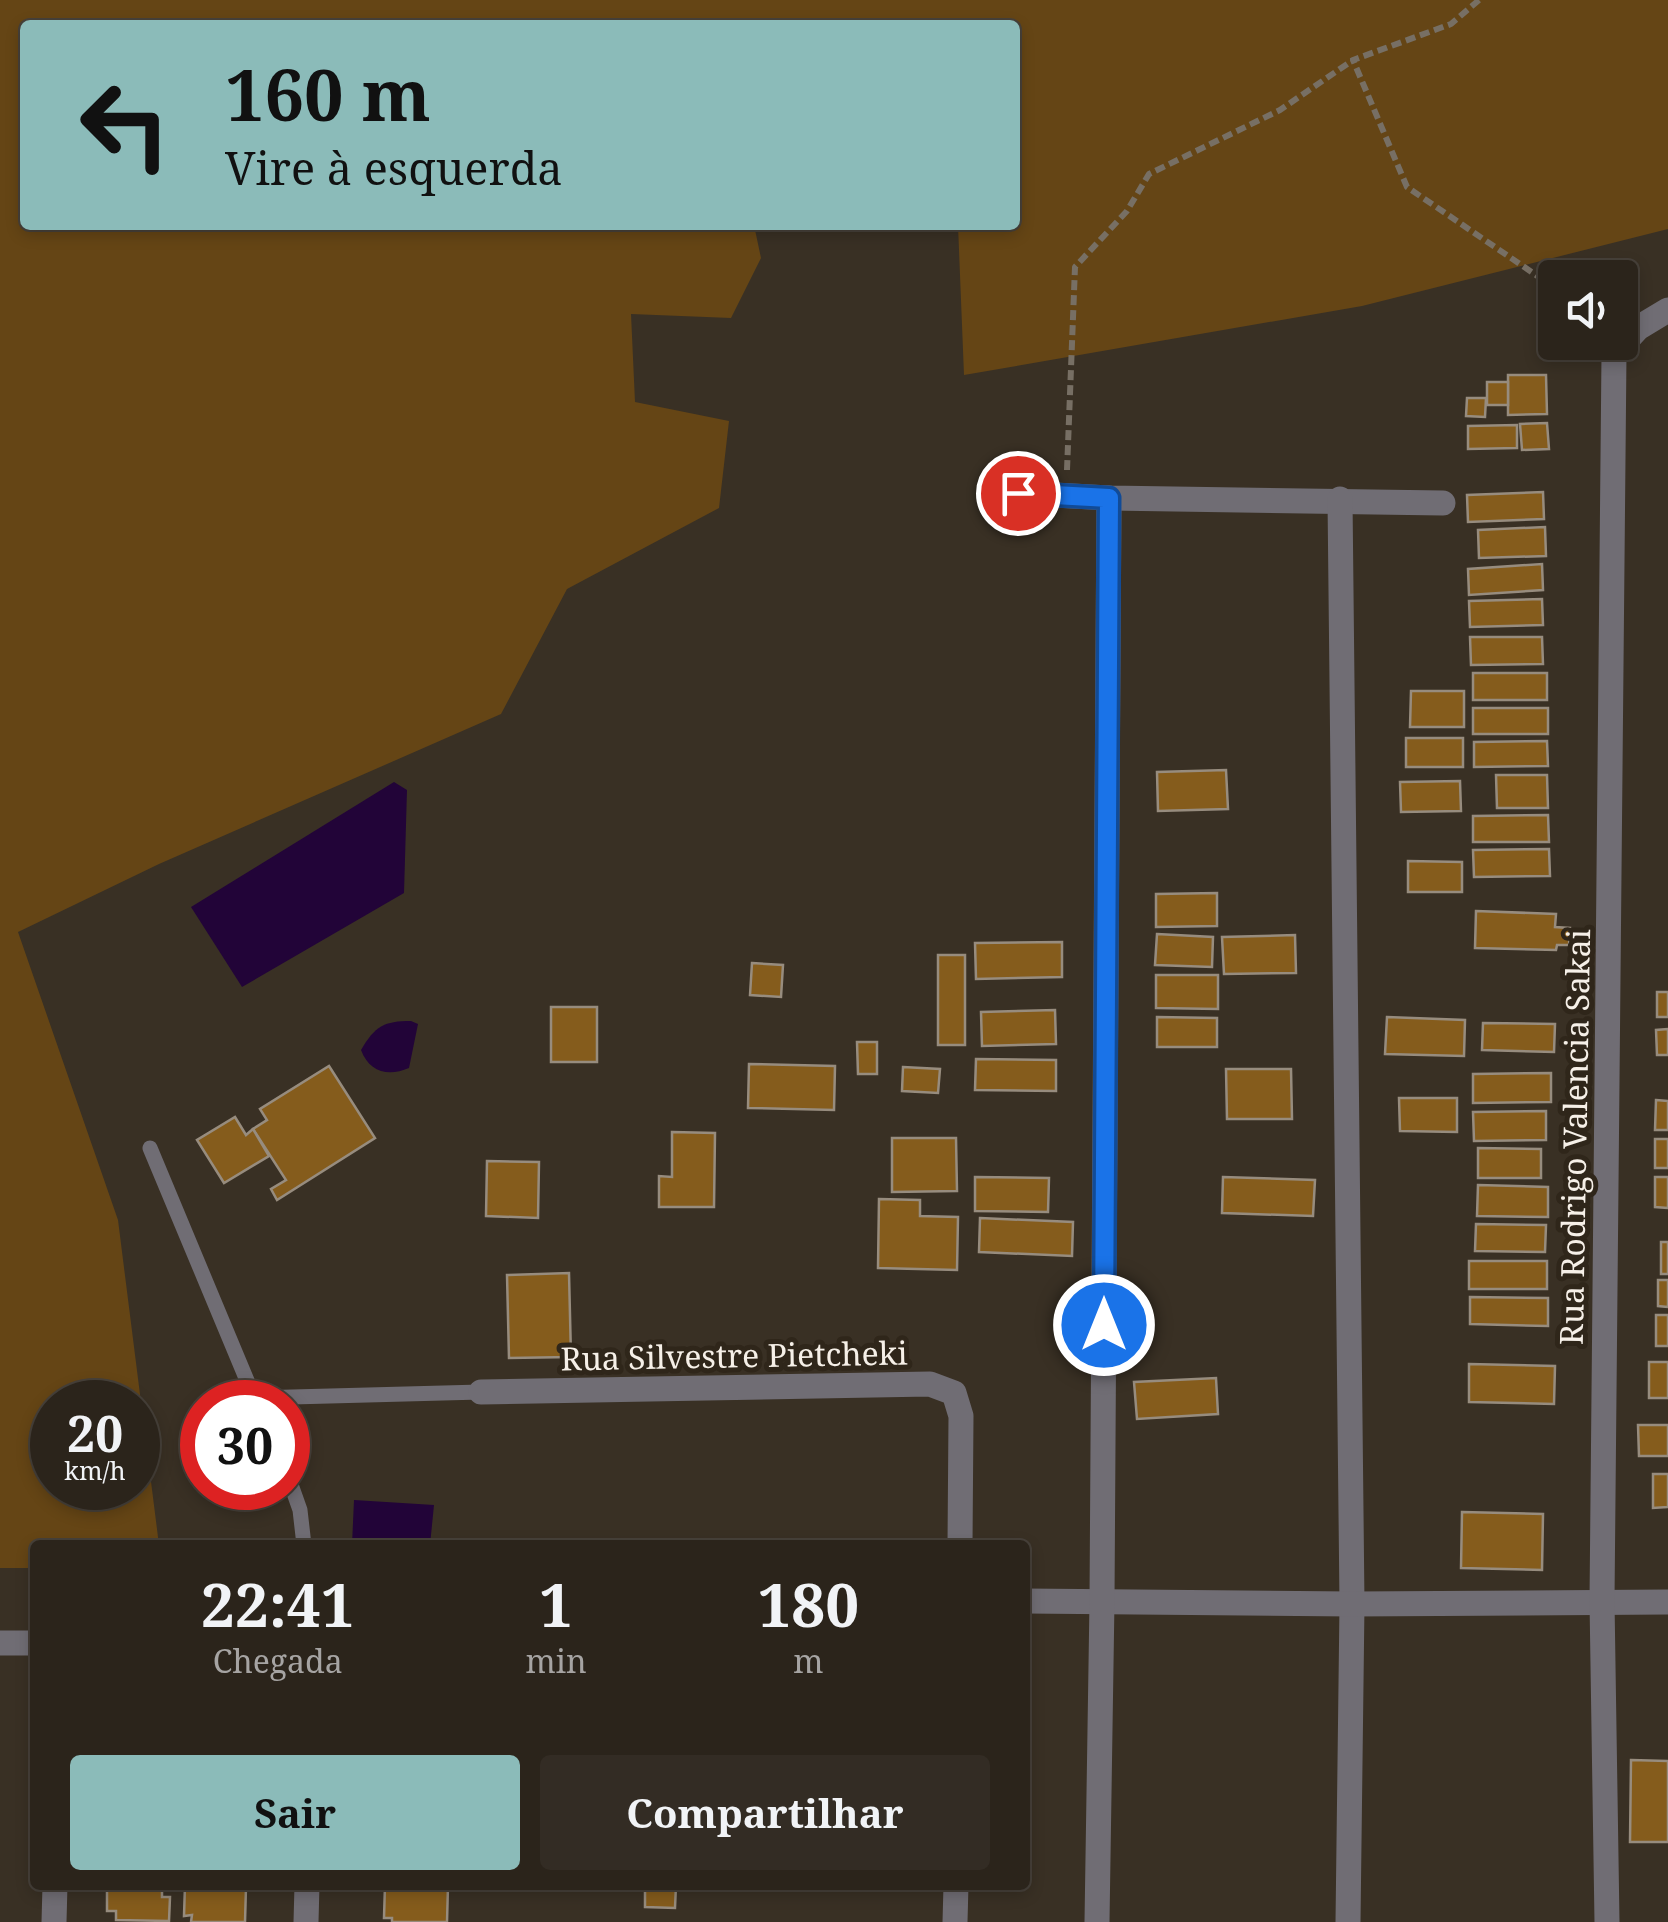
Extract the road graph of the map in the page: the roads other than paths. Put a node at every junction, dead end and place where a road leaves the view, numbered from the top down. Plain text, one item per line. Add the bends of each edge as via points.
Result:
1 (1668, 310) edge
2 (1018, 493) dead end
3 (1109, 498) junction
4 (1340, 499) junction
5 (1444, 503) dead end
6 (150, 1148) dead end
7 (247, 1380) edge
8 (481, 1392) joint
9 (310, 1398) edge
10 (300, 1510) edge
11 (303, 1540) edge
12 (960, 1540) edge
13 (1030, 1601) edge
14 (1102, 1601) junction
15 (1602, 1602) junction
16 (1668, 1602) edge
17 (1352, 1604) junction
18 (0, 1642) edge
19 (30, 1643) edge
20 (54, 1890) edge
21 (307, 1890) edge
22 (956, 1890) edge
23 (54, 1922) edge
24 (306, 1922) edge
25 (955, 1922) edge
26 (1097, 1922) edge
27 (1348, 1922) edge
28 (1607, 1922) edge

1 - 15 street, Rua Rodrigo Valencia Sakai via 1614,354
2 - 3 street
3 - 4 street
3 - 14 street
4 - 5 street
4 - 17 street
6 - 7 lane
8 - 9 lane
8 - 12 street, Rua Silvestre Pietcheki via 930,1384 954,1393 961,1416
10 - 11 lane
13 - 14 street
14 - 17 street
14 - 26 street
15 - 16 street
15 - 17 street
15 - 28 street, Rua Rodrigo Valencia Sakai
17 - 27 street
18 - 19 street
20 - 23 street
21 - 24 street
22 - 25 street

